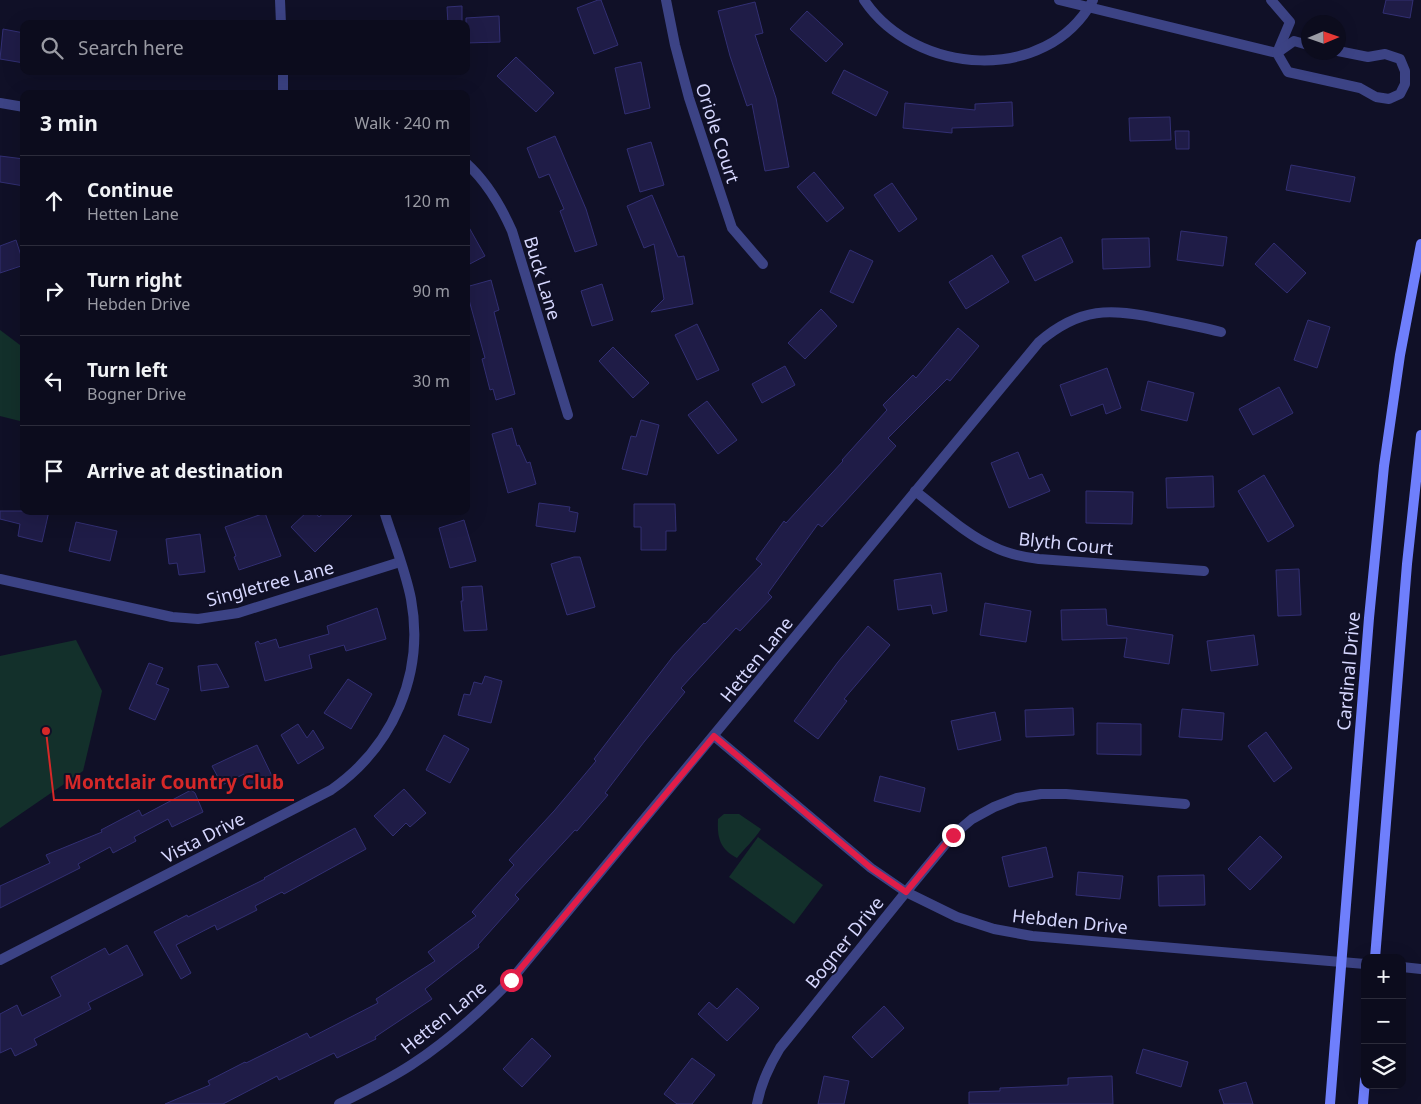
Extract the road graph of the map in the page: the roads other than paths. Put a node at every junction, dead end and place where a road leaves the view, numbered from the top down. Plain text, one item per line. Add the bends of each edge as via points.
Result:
1 (280, 0) edge
2 (666, 0) edge
3 (864, 0) edge
4 (1060, 0) edge
5 (1271, 0) edge
6 (1092, 3) edge
7 (281, 20) edge
8 (1301, 44) edge
9 (1277, 53) junction
10 (1346, 53) edge
11 (282, 75) edge
12 (283, 90) edge
13 (0, 103) edge
14 (20, 107) edge
15 (470, 167) edge
16 (1421, 244) edge
17 (763, 264) dead end
18 (1221, 332) dead end
19 (568, 414) dead end
20 (1421, 435) edge
21 (915, 491) junction
22 (385, 515) edge
23 (400, 562) junction
24 (1204, 571) dead end
25 (0, 579) edge
26 (714, 736) junction
27 (1185, 804) dead end
28 (906, 892) junction
29 (1374, 954) edge
30 (0, 960) edge
31 (1341, 962) junction
32 (1361, 964) edge
33 (1406, 967) edge
34 (1421, 969) edge
35 (1364, 1089) edge
36 (339, 1104) edge
37 (757, 1104) edge
38 (1330, 1104) edge
39 (1363, 1104) edge

1 - 7 street
2 - 17 street, Oriole Court via 689,98 732,228
3 - 6 street via 885,23 906,39 940,55 993,60 1040,50 1063,36
4 - 6 street
5 - 9 street via 1290,22
6 - 9 street
8 - 9 street via 1294,42
9 - 10 street via 1288,72 1360,88 1376,97 1389,99 1400,94 1406,80 1400,59 1385,54 1368,57
11 - 12 street
13 - 14 street
15 - 19 street, Buck Lane via 492,192 512,231
16 - 31 main road, Cardinal Drive via 1400,354 1384,466
18 - 21 street, Hetten Lane via 1130,312 1088,314 1069,321 1039,342
20 - 29 main road
21 - 24 street, Blyth Court via 976,538 1015,555
21 - 26 street, Hetten Lane
22 - 23 street, Vista Drive
23 - 25 street, Singletree Lane via 238,612 198,619 172,617
23 - 30 street, Vista Drive via 414,625 411,675 391,726 361,766 331,790
26 - 28 street, Hebden Drive via 871,868
26 - 36 street, Hetten Lane via 485,1007 411,1065
27 - 28 street, Bogner Drive via 1066,794 1017,798 994,807 953,835
28 - 31 street, Hebden Drive via 957,917 994,929 1032,936
28 - 37 street, Bogner Drive via 780,1048 768,1068
31 - 32 street, Hebden Drive
31 - 38 main road, Cardinal Drive
33 - 34 street
35 - 39 main road

